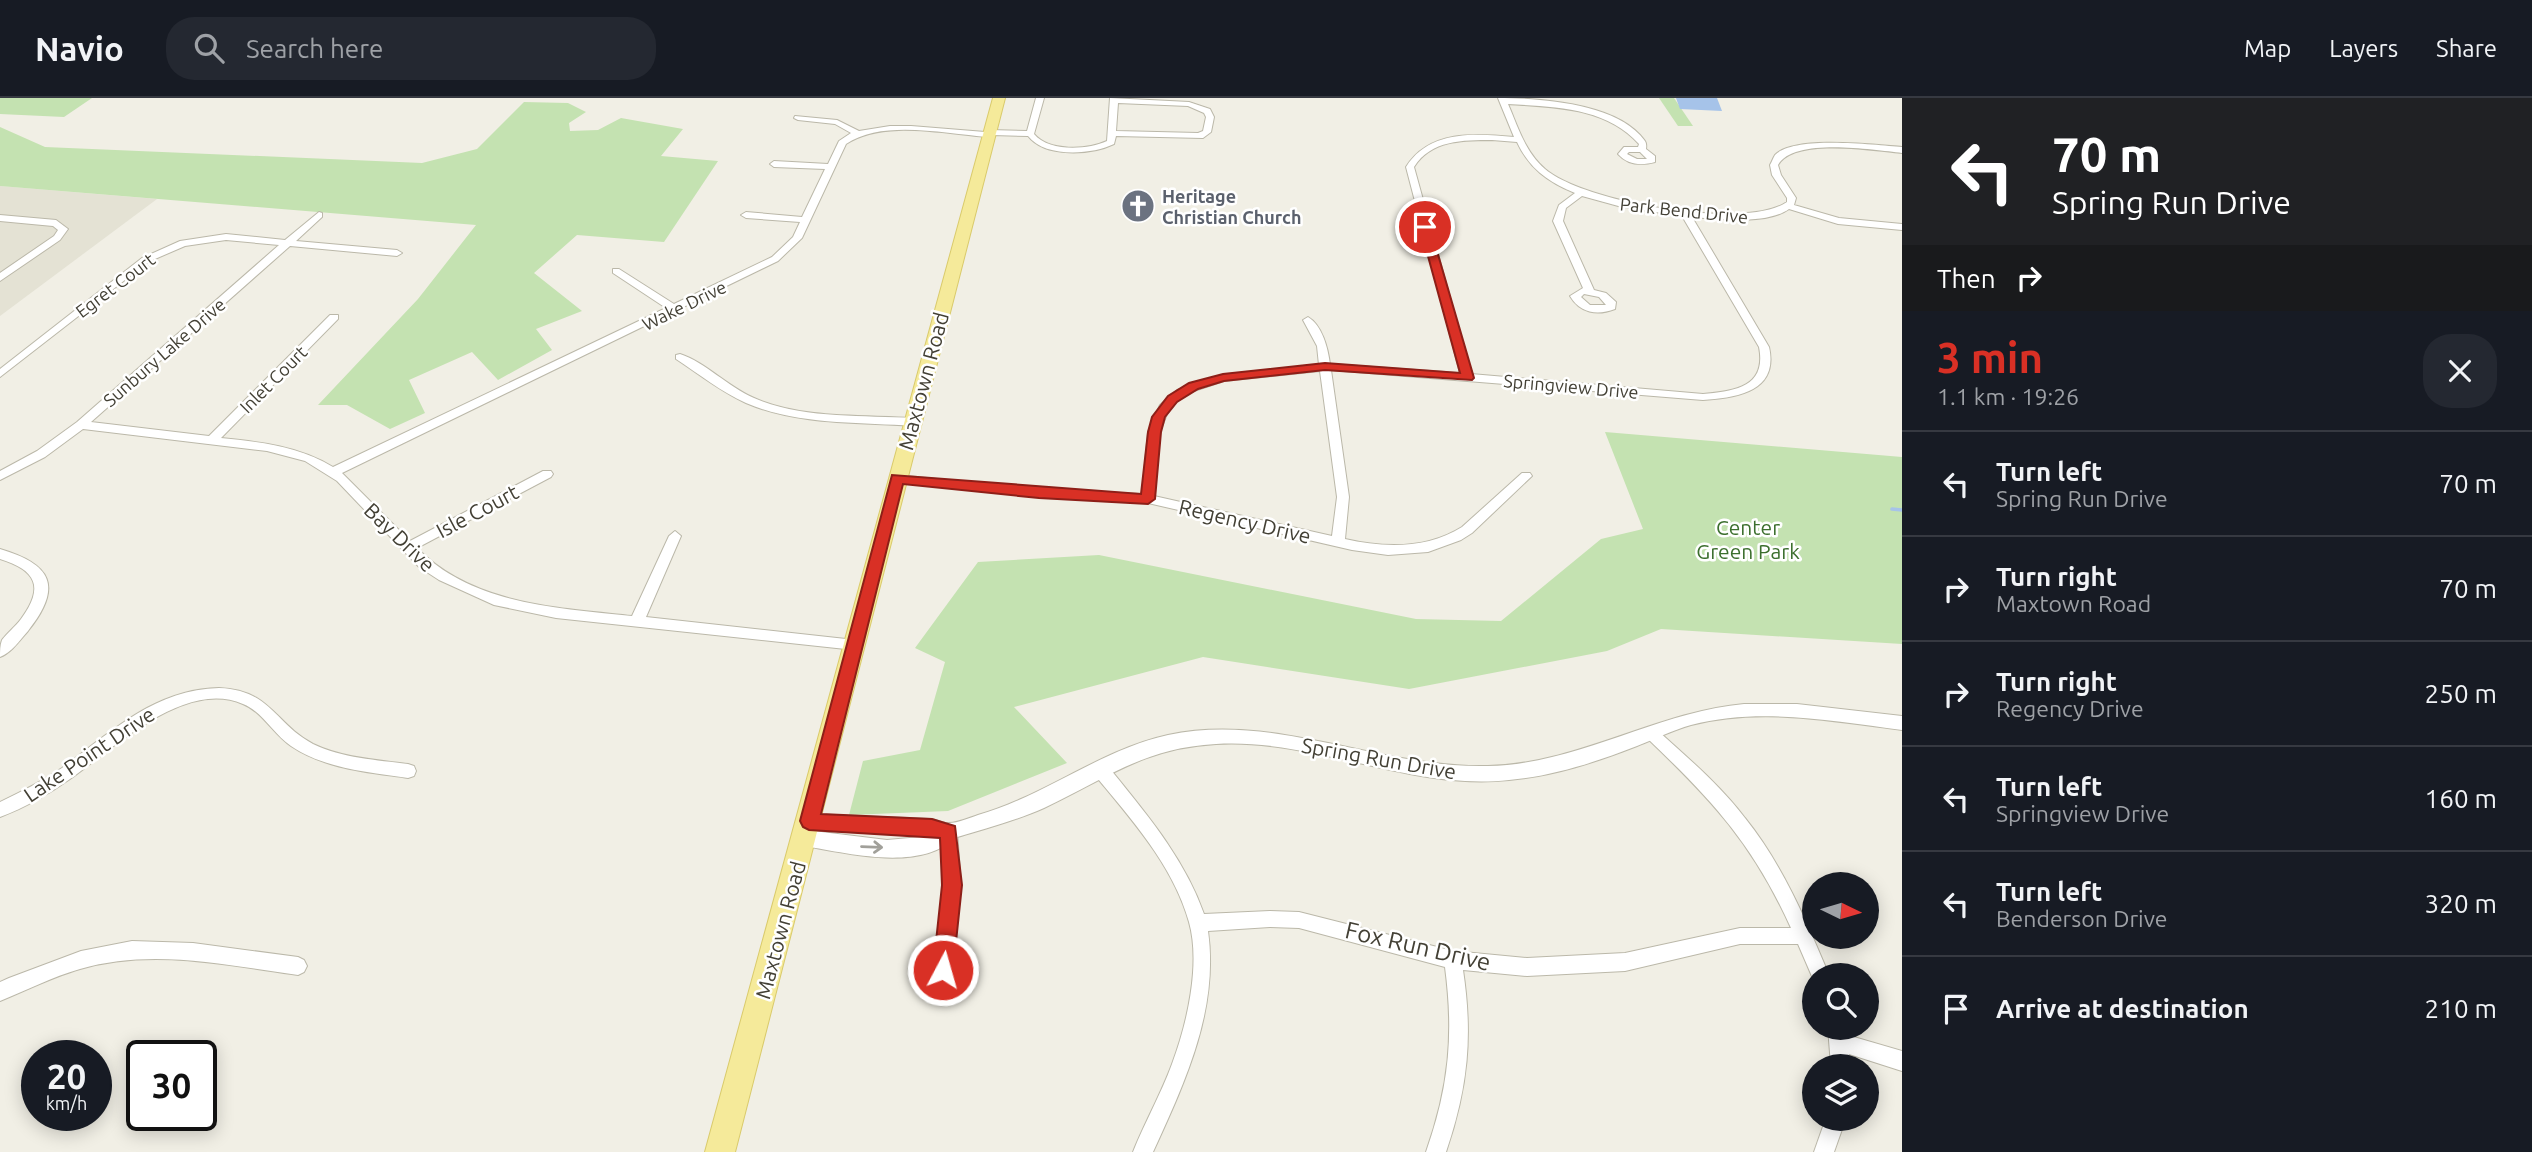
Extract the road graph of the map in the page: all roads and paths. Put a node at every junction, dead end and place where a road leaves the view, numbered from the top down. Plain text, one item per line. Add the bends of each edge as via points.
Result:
1 (999, 98) edge
2 (1040, 98) edge
3 (1114, 99) edge
4 (1503, 100) edge
5 (797, 118) dead end
6 (857, 133) junction
7 (1111, 133) junction
8 (989, 134) junction
9 (1030, 134) junction
10 (1520, 140) junction
11 (1642, 150) dead end
12 (1902, 150) edge
13 (774, 164) dead end
14 (830, 167) junction
15 (1581, 192) junction
16 (1790, 207) junction
17 (1685, 213) junction
18 (319, 215) dead end
19 (747, 215) dead end
20 (0, 218) edge
21 (806, 220) junction
22 (1902, 227) edge
23 (288, 242) junction
24 (397, 253) dead end
25 (617, 271) dead end
26 (0, 278) edge
27 (1589, 291) dead end
28 (675, 309) junction
29 (334, 317) dead end
30 (1308, 320) dead end
31 (680, 357) dead end
32 (1325, 366) junction
33 (0, 373) edge
34 (1467, 378) junction
35 (912, 422) junction
36 (81, 425) junction
37 (212, 440) junction
38 (333, 472) junction
39 (547, 474) dead end
40 (0, 476) edge
41 (1526, 476) dead end
42 (897, 479) junction
43 (1148, 499) junction
44 (675, 536) dead end
45 (1338, 541) junction
46 (407, 548) junction
47 (0, 554) edge
48 (637, 621) junction
49 (855, 645) junction
50 (0, 651) edge
51 (1902, 723) edge
52 (1652, 734) junction
53 (1100, 769) junction
54 (408, 771) dead end
55 (0, 810) edge
56 (807, 830) junction
57 (949, 832) junction
58 (1198, 923) junction
59 (1802, 936) joint
60 (1453, 960) junction
61 (298, 966) dead end
62 (943, 970) dead end
63 (0, 992) edge
64 (1851, 1040) edge
65 (1902, 1061) edge
66 (1831, 1131) edge
67 (720, 1152) edge
68 (1143, 1152) edge
69 (1436, 1152) edge
70 (1824, 1152) edge

1 - 8 main road, Maxtown Road
2 - 9 street
3 - 7 street
3 - 7 street via 1189,104 1208,111 1210,117 1207,132 1200,136
4 - 10 street, Park Bend Drive
4 - 11 street via 1592,113 1634,133
5 - 6 street via 837,122
6 - 8 street via 885,128
6 - 14 street, Wake Drive via 842,143
7 - 9 street via 1111,142 1095,149 1046,146
8 - 9 street
8 - 35 main road, Maxtown Road
10 - 15 street, Park Bend Drive via 1543,172
10 - 34 street via 1444,142 1421,152 1410,167
12 - 16 street via 1819,146 1782,154 1774,169 1790,194
13 - 14 street
14 - 21 street, Wake Drive
15 - 17 street, Park Bend Drive via 1625,205
15 - 27 street via 1562,207 1558,221
16 - 17 street, Park Bend Drive via 1761,217
16 - 22 street via 1838,221
17 - 34 street, Springview Drive via 1764,348 1768,364 1757,383 1735,394 1703,397
18 - 23 street, Sunbury Lake Drive
19 - 21 street
20 - 26 street via 56,223 63,229
21 - 28 street, Wake Drive via 797,238 775,259
23 - 24 street, Egret Court
23 - 33 street, Egret Court via 214,237 159,252
23 - 36 street, Sunbury Lake Drive
25 - 28 street
28 - 38 street, Wake Drive
29 - 37 street, Inlet Court
30 - 32 street via 1322,346
31 - 35 street via 741,397 764,406
32 - 34 street, Springview Drive
32 - 43 street, Springview Drive via 1223,378 1194,386 1172,399 1155,426
32 - 45 street via 1343,497
35 - 42 main road, Maxtown Road
36 - 37 street, Bay Drive
36 - 40 street, Sunbury Lake Drive
37 - 38 street, Bay Drive via 297,453
38 - 46 street, Bay Drive
39 - 46 street, Isle Court
41 - 45 street, Regency Drive via 1467,530 1443,543 1388,550
42 - 43 street, Regency Drive
42 - 49 main road, Maxtown Road
43 - 45 street, Regency Drive
44 - 48 street
46 - 48 street, Bay Drive via 444,578 494,600
47 - 50 street via 32,565 42,590 33,615
48 - 49 street, Bay Drive
49 - 56 main road, Maxtown Road
51 - 52 street, Spring Run Drive via 1750,709 1692,719
52 - 53 street, Spring Run Drive via 1548,767 1487,774 1416,769 1289,743 1225,736 1168,743
52 - 59 street via 1747,832
53 - 57 street, Spring Run Drive via 1003,816
53 - 58 street via 1159,844
54 - 55 street, Lake Point Drive via 327,756 296,741 249,699 207,694 173,702 133,721 65,773
56 - 57 street, Spring Run Drive via 842,845 897,847 935,843
56 - 67 main road, Maxtown Road
57 - 62 street via 952,885
58 - 60 street, Fox Run Drive via 1300,920
58 - 68 street via 1200,991 1194,1028 1183,1064
59 - 60 street, Fox Run Drive via 1740,936 1601,965 1527,967
60 - 69 street via 1461,1034 1459,1071
61 - 63 street via 160,949 133,950 66,964
64 - 65 street
66 - 70 street

